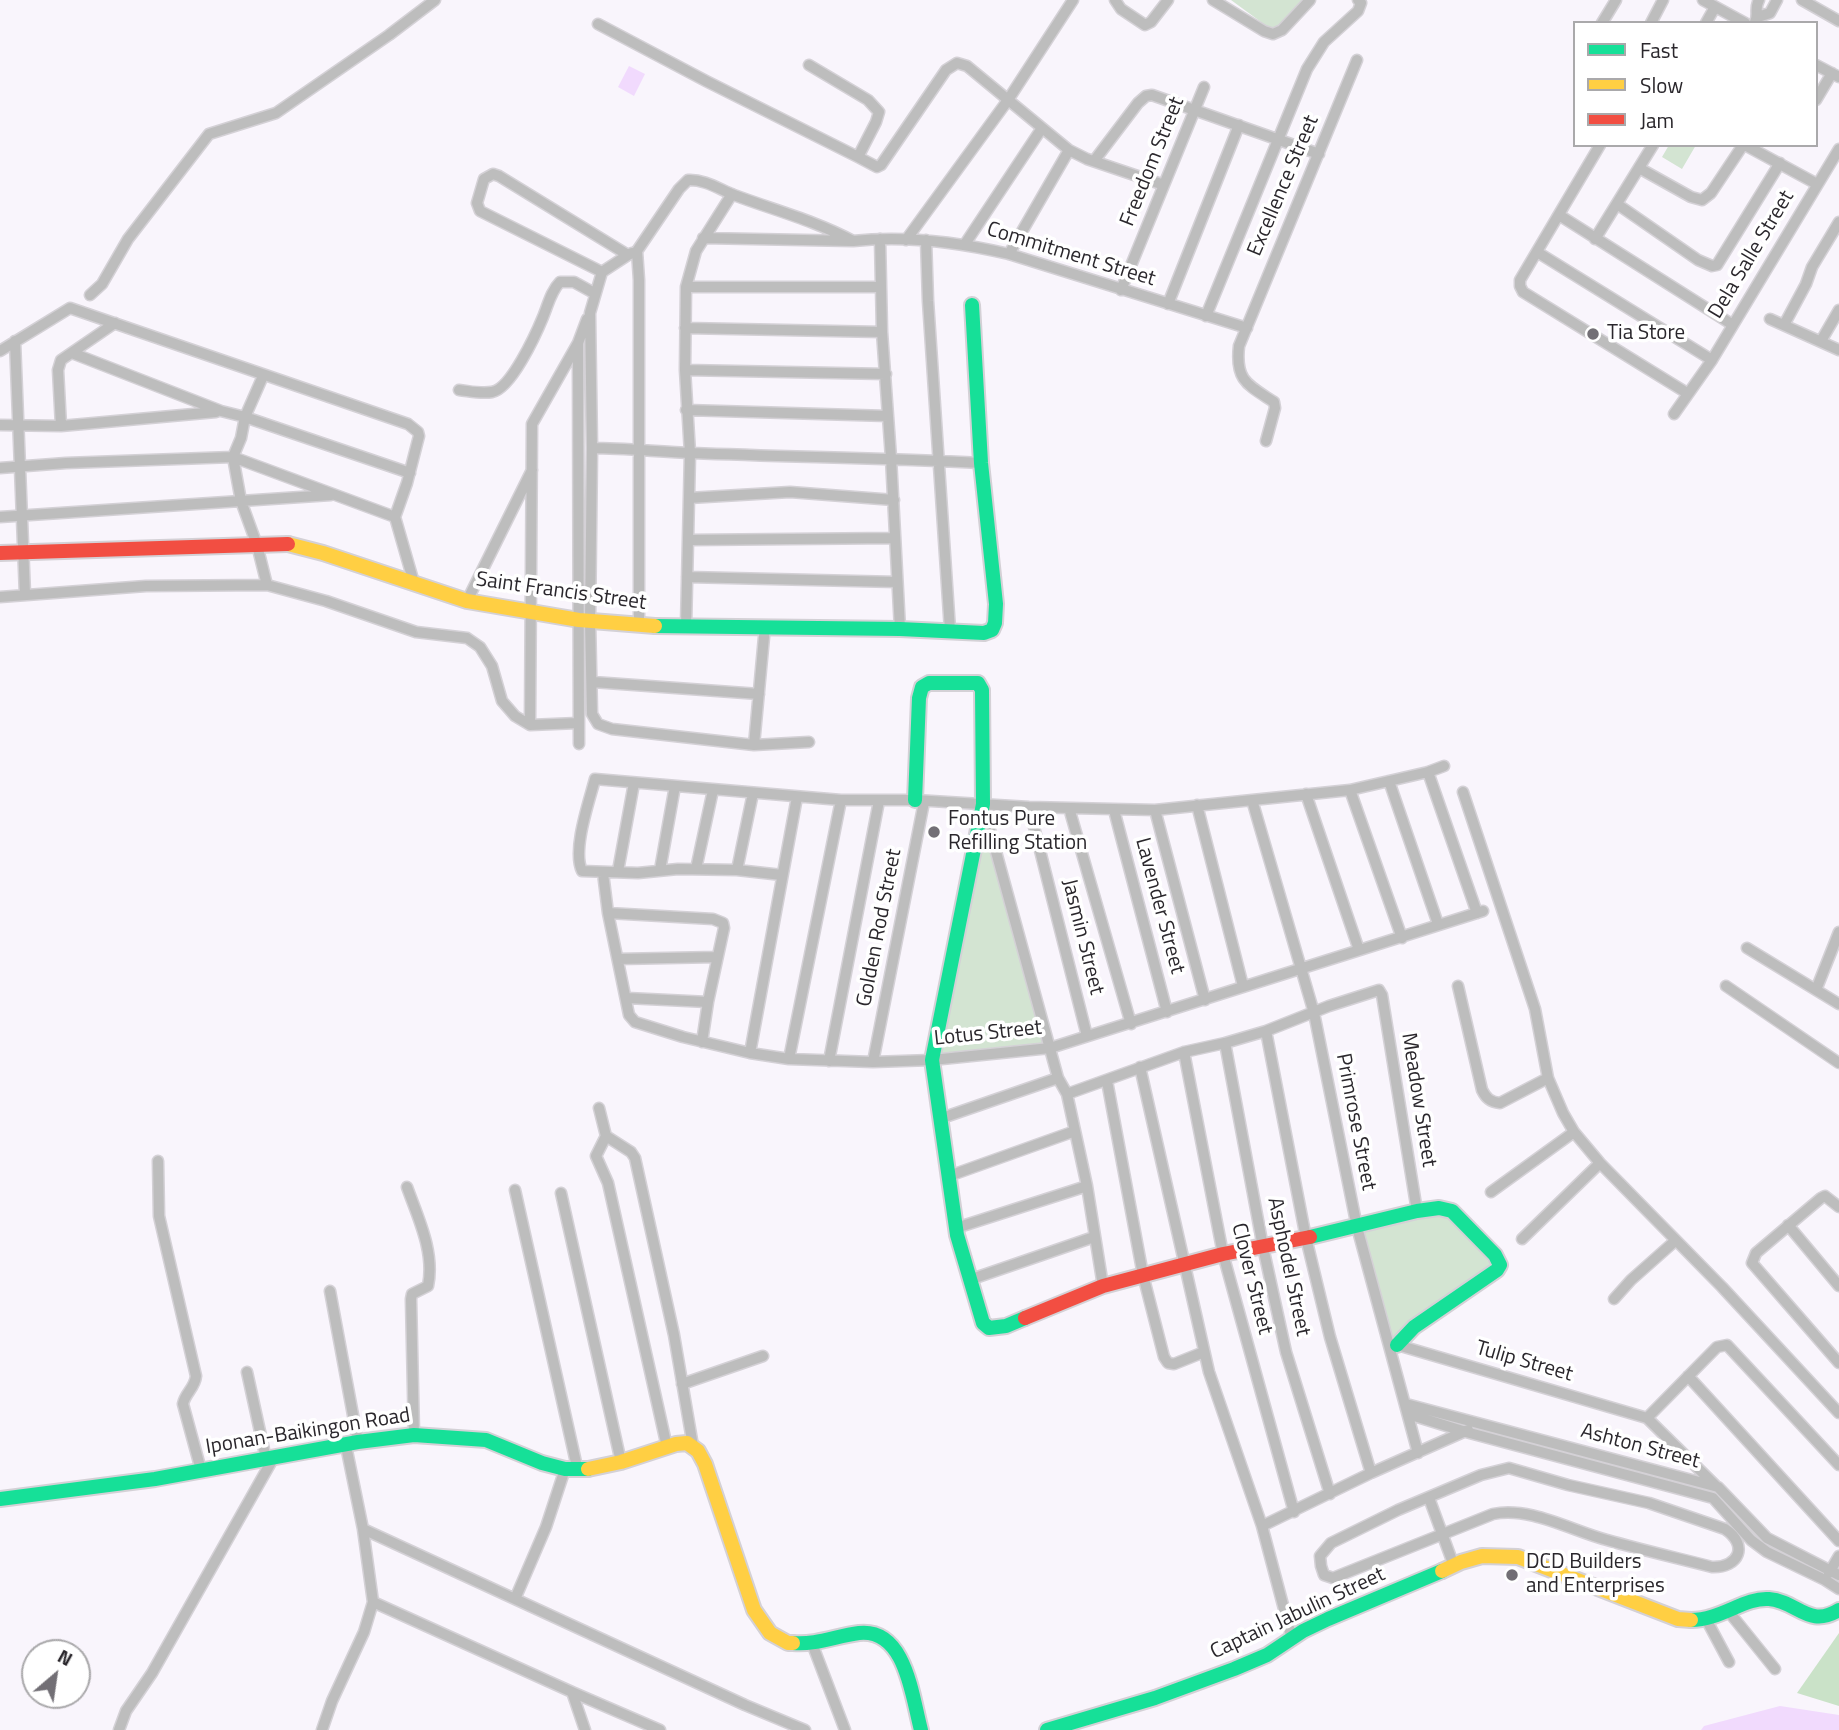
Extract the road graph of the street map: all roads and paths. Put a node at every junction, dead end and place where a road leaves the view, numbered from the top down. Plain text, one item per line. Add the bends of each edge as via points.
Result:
1 (435, 0) edge
2 (1073, 0) edge
3 (1115, 0) edge
4 (1168, 0) edge
5 (1213, 0) edge
6 (1310, 0) edge
7 (1358, 0) edge
8 (1616, 0) edge
9 (1663, 0) edge
10 (1703, 0) edge
11 (1759, 0) edge
12 (1777, 0) edge
13 (1802, 0) edge
14 (1225, 3) edge
15 (1715, 7) junction
16 (1756, 20) edge
17 (1603, 21) edge
18 (1652, 21) edge
19 (1707, 21) edge
20 (1741, 21) edge
21 (1839, 21) edge
22 (598, 24) dead end
23 (1357, 60) dead end
24 (809, 65) dead end
25 (1818, 66) edge
26 (1836, 75) edge
27 (1204, 87) dead end
28 (1818, 98) edge
29 (1008, 100) junction
30 (1195, 110) junction
31 (1239, 125) junction
32 (1042, 128) junction
33 (1278, 139) junction
34 (1599, 147) edge
35 (1652, 147) edge
36 (1743, 147) edge
37 (1748, 147) edge
38 (1839, 149) edge
39 (1069, 150) junction
40 (1319, 154) junction
41 (858, 157) junction
42 (1094, 161) junction
43 (1780, 163) junction
44 (1639, 168) junction
45 (1817, 184) junction
46 (1164, 185) junction
47 (732, 194) junction
48 (1618, 205) junction
49 (1559, 215) junction
50 (1839, 222) edge
51 (703, 238) junction
52 (880, 239) junction
53 (1595, 239) junction
54 (906, 240) junction
55 (926, 240) junction
56 (853, 241) junction
57 (965, 244) junction
58 (1537, 251) junction
59 (633, 253) junction
60 (1009, 254) junction
61 (601, 272) junction
62 (686, 287) junction
63 (880, 287) junction
64 (1121, 290) junction
65 (594, 293) junction
66 (90, 295) dead end
67 (1168, 304) junction
68 (972, 305) dead end
69 (1839, 310) edge
70 (590, 313) junction
71 (1206, 316) junction
72 (1770, 319) dead end
73 (115, 323) junction
74 (1733, 325) junction
75 (1784, 325) junction
76 (685, 328) junction
77 (1247, 328) junction
78 (882, 332) junction
79 (15, 341) junction
80 (1821, 341) junction
81 (578, 343) junction
82 (1839, 350) edge
83 (0, 351) edge
84 (72, 353) junction
85 (1712, 360) junction
86 (685, 370) junction
87 (886, 374) junction
88 (263, 376) junction
89 (459, 390) dead end
90 (1688, 393) junction
91 (686, 410) junction
92 (221, 411) junction
93 (1674, 414) dead end
94 (888, 416) junction
95 (245, 417) junction
96 (0, 425) edge
97 (17, 425) junction
98 (61, 426) junction
99 (1266, 441) dead end
100 (592, 448) junction
101 (640, 449) junction
102 (690, 453) junction
103 (233, 457) junction
104 (891, 458) junction
105 (939, 461) junction
106 (981, 463) junction
107 (20, 467) junction
108 (0, 468) edge
109 (533, 468) junction
110 (410, 473) junction
111 (335, 495) junction
112 (690, 498) junction
113 (894, 500) junction
114 (241, 501) junction
115 (20, 515) junction
116 (0, 517) edge
117 (395, 517) junction
118 (894, 538) junction
119 (690, 540) junction
120 (257, 545) junction
121 (22, 551) junction
122 (0, 553) edge
123 (687, 577) junction
124 (897, 582) junction
125 (414, 583) junction
126 (267, 585) junction
127 (25, 595) junction
128 (0, 597) edge
129 (467, 601) junction
130 (531, 613) junction
131 (585, 620) junction
132 (639, 626) junction
133 (686, 626) junction
134 (765, 626) junction
135 (900, 629) junction
136 (950, 630) junction
137 (593, 682) junction
138 (759, 694) junction
139 (578, 723) junction
140 (530, 725) junction
141 (809, 742) dead end
142 (579, 744) dead end
143 (754, 745) junction
144 (1444, 766) dead end
145 (1428, 772) junction
146 (1389, 781) junction
147 (634, 783) junction
148 (675, 786) junction
149 (713, 790) junction
150 (1350, 790) junction
151 (1463, 792) dead end
152 (753, 793) junction
153 (1306, 794) junction
154 (797, 797) junction
155 (841, 800) junction
156 (1252, 800) junction
157 (879, 801) junction
158 (919, 801) junction
159 (983, 804) junction
160 (1197, 805) junction
161 (1029, 807) junction
162 (1069, 808) junction
163 (1114, 810) junction
164 (1155, 810) junction
165 (696, 869) junction
166 (660, 870) junction
167 (737, 870) junction
168 (618, 871) junction
169 (603, 873) junction
170 (782, 875) junction
171 (608, 913) junction
172 (1438, 924) junction
173 (1839, 932) edge
174 (1402, 938) junction
175 (1747, 948) dead end
176 (1359, 950) junction
177 (717, 957) junction
178 (618, 959) junction
179 (1301, 970) junction
180 (1243, 986) junction
181 (1458, 986) dead end
182 (1726, 986) dead end
183 (1816, 990) junction
184 (627, 998) junction
185 (1205, 1000) junction
186 (708, 1002) junction
187 (1839, 1004) edge
188 (1167, 1012) junction
189 (1314, 1013) junction
190 (1130, 1024) junction
191 (1266, 1031) junction
192 (1087, 1036) junction
193 (702, 1042) junction
194 (1225, 1043) junction
195 (1050, 1048) junction
196 (1184, 1052) junction
197 (750, 1053) junction
198 (789, 1059) junction
199 (932, 1060) junction
200 (829, 1061) junction
201 (873, 1062) junction
202 (1839, 1063) edge
203 (1140, 1067) junction
204 (1058, 1078) junction
205 (1548, 1078) junction
206 (1107, 1081) junction
207 (1067, 1094) junction
208 (598, 1108) dead end
209 (942, 1118) junction
210 (1074, 1131) junction
211 (1574, 1132) junction
212 (606, 1136) junction
213 (158, 1161) dead end
214 (1600, 1163) junction
215 (949, 1176) junction
216 (1087, 1186) junction
217 (407, 1187) dead end
218 (516, 1190) dead end
219 (1491, 1192) dead end
220 (561, 1193) dead end
221 (1839, 1208) edge
222 (1417, 1211) junction
223 (1788, 1225) junction
224 (1357, 1227) junction
225 (957, 1228) junction
226 (1094, 1237) junction
227 (1306, 1238) junction
228 (1522, 1239) dead end
229 (1675, 1241) junction
230 (1263, 1247) junction
231 (1223, 1254) junction
232 (1183, 1264) junction
233 (1143, 1275) junction
234 (969, 1280) junction
235 (1103, 1286) junction
236 (1839, 1286) edge
237 (330, 1291) dead end
238 (1614, 1299) dead end
239 (1393, 1344) junction
240 (1204, 1352) junction
241 (764, 1356) dead end
242 (1839, 1363) edge
243 (247, 1371) dead end
244 (1688, 1376) junction
245 (682, 1384) junction
246 (1407, 1409) junction
247 (1839, 1413) edge
248 (1647, 1418) junction
249 (1478, 1423) junction
250 (1466, 1432) junction
251 (414, 1435) junction
252 (352, 1444) junction
253 (693, 1446) junction
254 (667, 1447) junction
255 (1418, 1453) junction
256 (270, 1459) junction
257 (621, 1461) junction
258 (1839, 1465) edge
259 (571, 1468) junction
260 (201, 1470) junction
261 (1371, 1473) junction
262 (1715, 1492) junction
263 (1330, 1494) junction
264 (1429, 1498) junction
265 (0, 1499) edge
266 (1294, 1512) junction
267 (1262, 1526) junction
268 (363, 1529) junction
269 (1443, 1534) junction
270 (1839, 1541) edge
271 (1839, 1556) edge
272 (1454, 1566) junction
273 (1831, 1575) edge
274 (1839, 1589) edge
275 (515, 1599) junction
276 (373, 1602) junction
277 (1839, 1610) edge
278 (1729, 1612) junction
279 (1706, 1619) junction
280 (1292, 1639) junction
281 (813, 1646) junction
282 (1729, 1662) dead end
283 (1775, 1669) dead end
284 (572, 1692) junction
285 (119, 1730) edge
286 (322, 1730) edge
287 (585, 1730) edge
288 (660, 1730) edge
289 (805, 1730) edge
290 (845, 1730) edge
291 (921, 1730) edge
292 (1047, 1730) edge

1 - 66 street via 276,113 209,134
2 - 29 street
3 - 4 street via 1145,25
5 - 14 street
6 - 14 street via 1273,34
7 - 33 street via 1358,11 1312,58
8 - 17 street
9 - 18 street
10 - 15 street
11 - 16 street
12 - 16 street via 1770,13
13 - 21 street
15 - 19 street
15 - 20 street
22 - 41 street
23 - 40 street, Excellence Street
24 - 41 street via 868,100 879,112
25 - 26 street
26 - 28 street
27 - 30 street, Freedom Street
29 - 32 street
29 - 41 street via 967,66 953,64 881,165 873,167
29 - 54 street
30 - 31 street
30 - 42 street via 1146,96
30 - 46 street, Freedom Street
31 - 33 street
31 - 67 street
32 - 39 street
32 - 57 street
33 - 40 street
33 - 71 street
34 - 49 street
35 - 44 street
36 - 44 street via 1702,200
37 - 43 street
38 - 45 street, Dela Salle Street
39 - 42 street
39 - 60 street
40 - 77 street, Excellence Street
42 - 46 street
43 - 45 street
43 - 48 street via 1717,265 1698,260
44 - 48 street
45 - 74 street, Dela Salle Street
46 - 64 street, Freedom Street
47 - 51 street
47 - 56 street
47 - 59 street via 688,180
48 - 53 street
49 - 53 street
49 - 58 street
50 - 75 street
51 - 56 street, Commitment Street
51 - 62 street via 692,259
52 - 54 street, Commitment Street
52 - 56 street, Commitment Street
52 - 63 street
53 - 74 street
54 - 55 street, Commitment Street
55 - 57 street, Commitment Street
55 - 105 street
57 - 60 street, Commitment Street
58 - 85 street
58 - 90 street via 1520,280 1523,292
59 - 61 street
59 - 61 street via 499,176 489,175 484,180 477,203 480,211
59 - 101 street
60 - 64 street, Commitment Street
61 - 65 street
62 - 63 street
62 - 76 street
63 - 78 street
64 - 67 street, Commitment Street
65 - 70 street
65 - 89 street via 574,282 560,282 510,379 493,392
67 - 71 street, Commitment Street
68 - 106 street
69 - 80 street
70 - 81 street
70 - 100 street
71 - 77 street, Commitment Street
72 - 75 street
73 - 79 street via 70,308
73 - 84 street
73 - 88 street
74 - 85 street, Dela Salle Street
75 - 80 street
76 - 78 street
76 - 86 street
77 - 99 street, Excellence Street via 1239,346 1238,369 1252,390 1274,402
78 - 87 street
79 - 83 street
79 - 97 street
80 - 82 street
81 - 109 street via 532,424
81 - 131 street
84 - 92 street
84 - 98 street via 61,360 58,370
85 - 90 street, Dela Salle Street
86 - 87 street
86 - 91 street
87 - 94 street
88 - 95 street
88 - 110 street via 408,424 419,436
90 - 93 street, Dela Salle Street
91 - 94 street
91 - 102 street
92 - 95 street
92 - 98 street
94 - 104 street
95 - 103 street
95 - 110 street
96 - 97 street
97 - 98 street
97 - 107 street
100 - 101 street
100 - 131 street
101 - 102 street
101 - 132 street
102 - 104 street
102 - 112 street
103 - 107 street
103 - 111 street
103 - 114 street
104 - 105 street
104 - 113 street
105 - 106 street
105 - 136 street
106 - 136 street, Saint Francis Street via 995,623 984,633
107 - 108 street
107 - 115 street
109 - 129 street
109 - 130 street
110 - 117 street
111 - 114 street
111 - 117 street
112 - 113 street via 790,492
112 - 119 street
113 - 118 street
114 - 115 street
114 - 120 street
115 - 116 street
115 - 121 street
117 - 125 street
118 - 119 street
118 - 124 street
119 - 123 street
120 - 121 street, Saint Francis Street
120 - 125 street, Saint Francis Street via 304,547
120 - 126 street
121 - 122 street, Saint Francis Street
121 - 127 street
123 - 124 street
123 - 133 street
124 - 135 street
125 - 129 street, Saint Francis Street
126 - 127 street via 146,586
126 - 140 street via 416,632 467,638 480,647 492,666 502,701
127 - 128 street
129 - 130 street, Saint Francis Street
130 - 131 street, Saint Francis Street
130 - 140 street
131 - 132 street, Saint Francis Street
131 - 137 street
131 - 139 street
132 - 133 street, Saint Francis Street
133 - 134 street, Saint Francis Street
134 - 135 street, Saint Francis Street
134 - 138 street
135 - 136 street, Saint Francis Street
137 - 138 street
137 - 143 street via 592,714 605,727
138 - 143 street
139 - 140 street
139 - 142 street
141 - 143 street
144 - 145 street
145 - 146 street
145 - 172 street, Lotus Street via 1480,912
146 - 150 street
146 - 172 street
147 - 148 street
147 - 168 street
147 - 169 street via 595,779 579,865 582,871
148 - 149 street
148 - 166 street
149 - 152 street
149 - 165 street
150 - 153 street
150 - 174 street
151 - 205 street via 1535,1009
152 - 154 street
152 - 167 street
153 - 156 street
153 - 176 street
154 - 155 street
154 - 170 street
155 - 157 street
155 - 198 street
156 - 160 street
156 - 179 street, Primrose Street
157 - 158 street
157 - 200 street
158 - 159 street
158 - 159 street via 922,687 978,683 982,690
158 - 201 street, Golden Rod Street
159 - 161 street
159 - 195 street
159 - 199 street
160 - 164 street
160 - 180 street
161 - 162 street
161 - 192 street, Jasmin Street
162 - 163 street
162 - 190 street
163 - 164 street
163 - 188 street, Lavender Street
164 - 185 street
165 - 166 street
165 - 167 street
166 - 168 street
167 - 170 street
168 - 169 street
169 - 171 street, Lotus Street
170 - 197 street
171 - 177 street via 718,920 724,928
171 - 178 street, Lotus Street
172 - 174 street, Lotus Street
173 - 183 street
174 - 176 street, Lotus Street
175 - 183 street
176 - 179 street, Lotus Street
177 - 178 street
177 - 186 street
178 - 184 street, Lotus Street
179 - 180 street, Lotus Street
179 - 189 street, Primrose Street
180 - 185 street, Lotus Street
181 - 205 street via 1485,1096 1500,1103
182 - 202 street
183 - 187 street
184 - 186 street
184 - 193 street, Lotus Street via 635,1022
185 - 188 street, Lotus Street
186 - 193 street
188 - 190 street, Lotus Street
189 - 191 street
189 - 222 street, Meadow Street via 1381,991
189 - 224 street, Primrose Street
190 - 192 street, Lotus Street
191 - 194 street
191 - 227 street
192 - 195 street, Lotus Street
193 - 197 street, Lotus Street
194 - 196 street
194 - 230 street, Asphodel Street
195 - 199 street, Lotus Street
195 - 204 street
196 - 203 street
196 - 231 street, Clover Street
197 - 198 street, Lotus Street
198 - 200 street, Lotus Street
199 - 201 street, Lotus Street
199 - 209 street
200 - 201 street, Lotus Street
203 - 206 street
203 - 232 street
204 - 207 street
204 - 209 street
205 - 211 street
206 - 207 street
206 - 233 street
207 - 210 street
208 - 212 street
209 - 215 street
210 - 215 street
210 - 216 street
211 - 214 street
211 - 219 street
212 - 245 street via 635,1158
212 - 254 street via 596,1156 608,1183
213 - 260 street via 159,1216 196,1376 183,1404
214 - 228 street
214 - 229 street
215 - 225 street
216 - 225 street
216 - 226 street
217 - 251 street via 424,1235 430,1270 428,1286 411,1299
218 - 259 street
220 - 257 street
221 - 223 street via 1825,1196
222 - 224 street
222 - 239 street via 1452,1211 1500,1265
223 - 236 street
223 - 242 street via 1756,1253 1752,1263
224 - 227 street
224 - 239 street, Primrose Street
225 - 234 street
226 - 234 street
226 - 235 street
227 - 230 street
227 - 261 street
229 - 238 street
229 - 247 street
230 - 231 street
230 - 263 street, Asphodel Street via 1286,1352
231 - 232 street
231 - 266 street, Clover Street
232 - 233 street
232 - 240 street
233 - 235 street
233 - 240 street via 1168,1363
234 - 235 street via 983,1323 997,1329
237 - 252 street
239 - 246 street, Primrose Street
239 - 248 street, Tulip Street
240 - 267 street
241 - 245 street
243 - 256 street
244 - 248 street
244 - 258 street via 1717,1347 1727,1345
244 - 270 street
245 - 253 street
246 - 249 street, Ashton Street
246 - 250 street, Ashton Street
246 - 255 street, Primrose Street
248 - 262 street
249 - 250 street
249 - 262 street, Ashton Street
250 - 255 street
250 - 262 street, Ashton Street
251 - 252 street, Iponan-Baikingon Road
251 - 259 street, Iponan-Baikingon Road via 486,1440 542,1463
252 - 256 street, Iponan-Baikingon Road
252 - 268 street
253 - 254 street, Iponan-Baikingon Road
253 - 281 street via 705,1464 761,1623 780,1639
254 - 257 street, Iponan-Baikingon Road
255 - 261 street
256 - 260 street, Iponan-Baikingon Road
256 - 285 street
257 - 259 street, Iponan-Baikingon Road
259 - 275 street
260 - 265 street, Iponan-Baikingon Road
261 - 263 street
262 - 273 street, Ashton Street via 1768,1538
263 - 266 street
264 - 269 street
264 - 269 street via 1331,1542 1320,1556 1324,1575 1333,1578
264 - 269 street via 1509,1468 1694,1518 1730,1532 1739,1546 1738,1555 1727,1566 1712,1567 1505,1511
266 - 267 street
267 - 280 street
268 - 275 street
268 - 276 street
269 - 272 street
271 - 273 street
272 - 279 street, Captain Jabulin Street via 1482,1556 1518,1557 1678,1619
272 - 280 street, Captain Jabulin Street
273 - 274 street, Ashton Street
275 - 289 street
276 - 284 street
276 - 286 street
277 - 278 street, Captain Jabulin Street via 1830,1618 1814,1618 1764,1598
278 - 279 street, Captain Jabulin Street
278 - 283 street
279 - 282 street
280 - 292 street, Captain Jabulin Street via 1261,1658 1160,1698
281 - 290 street
281 - 291 street via 861,1632 887,1640 902,1661
284 - 287 street
284 - 288 street

